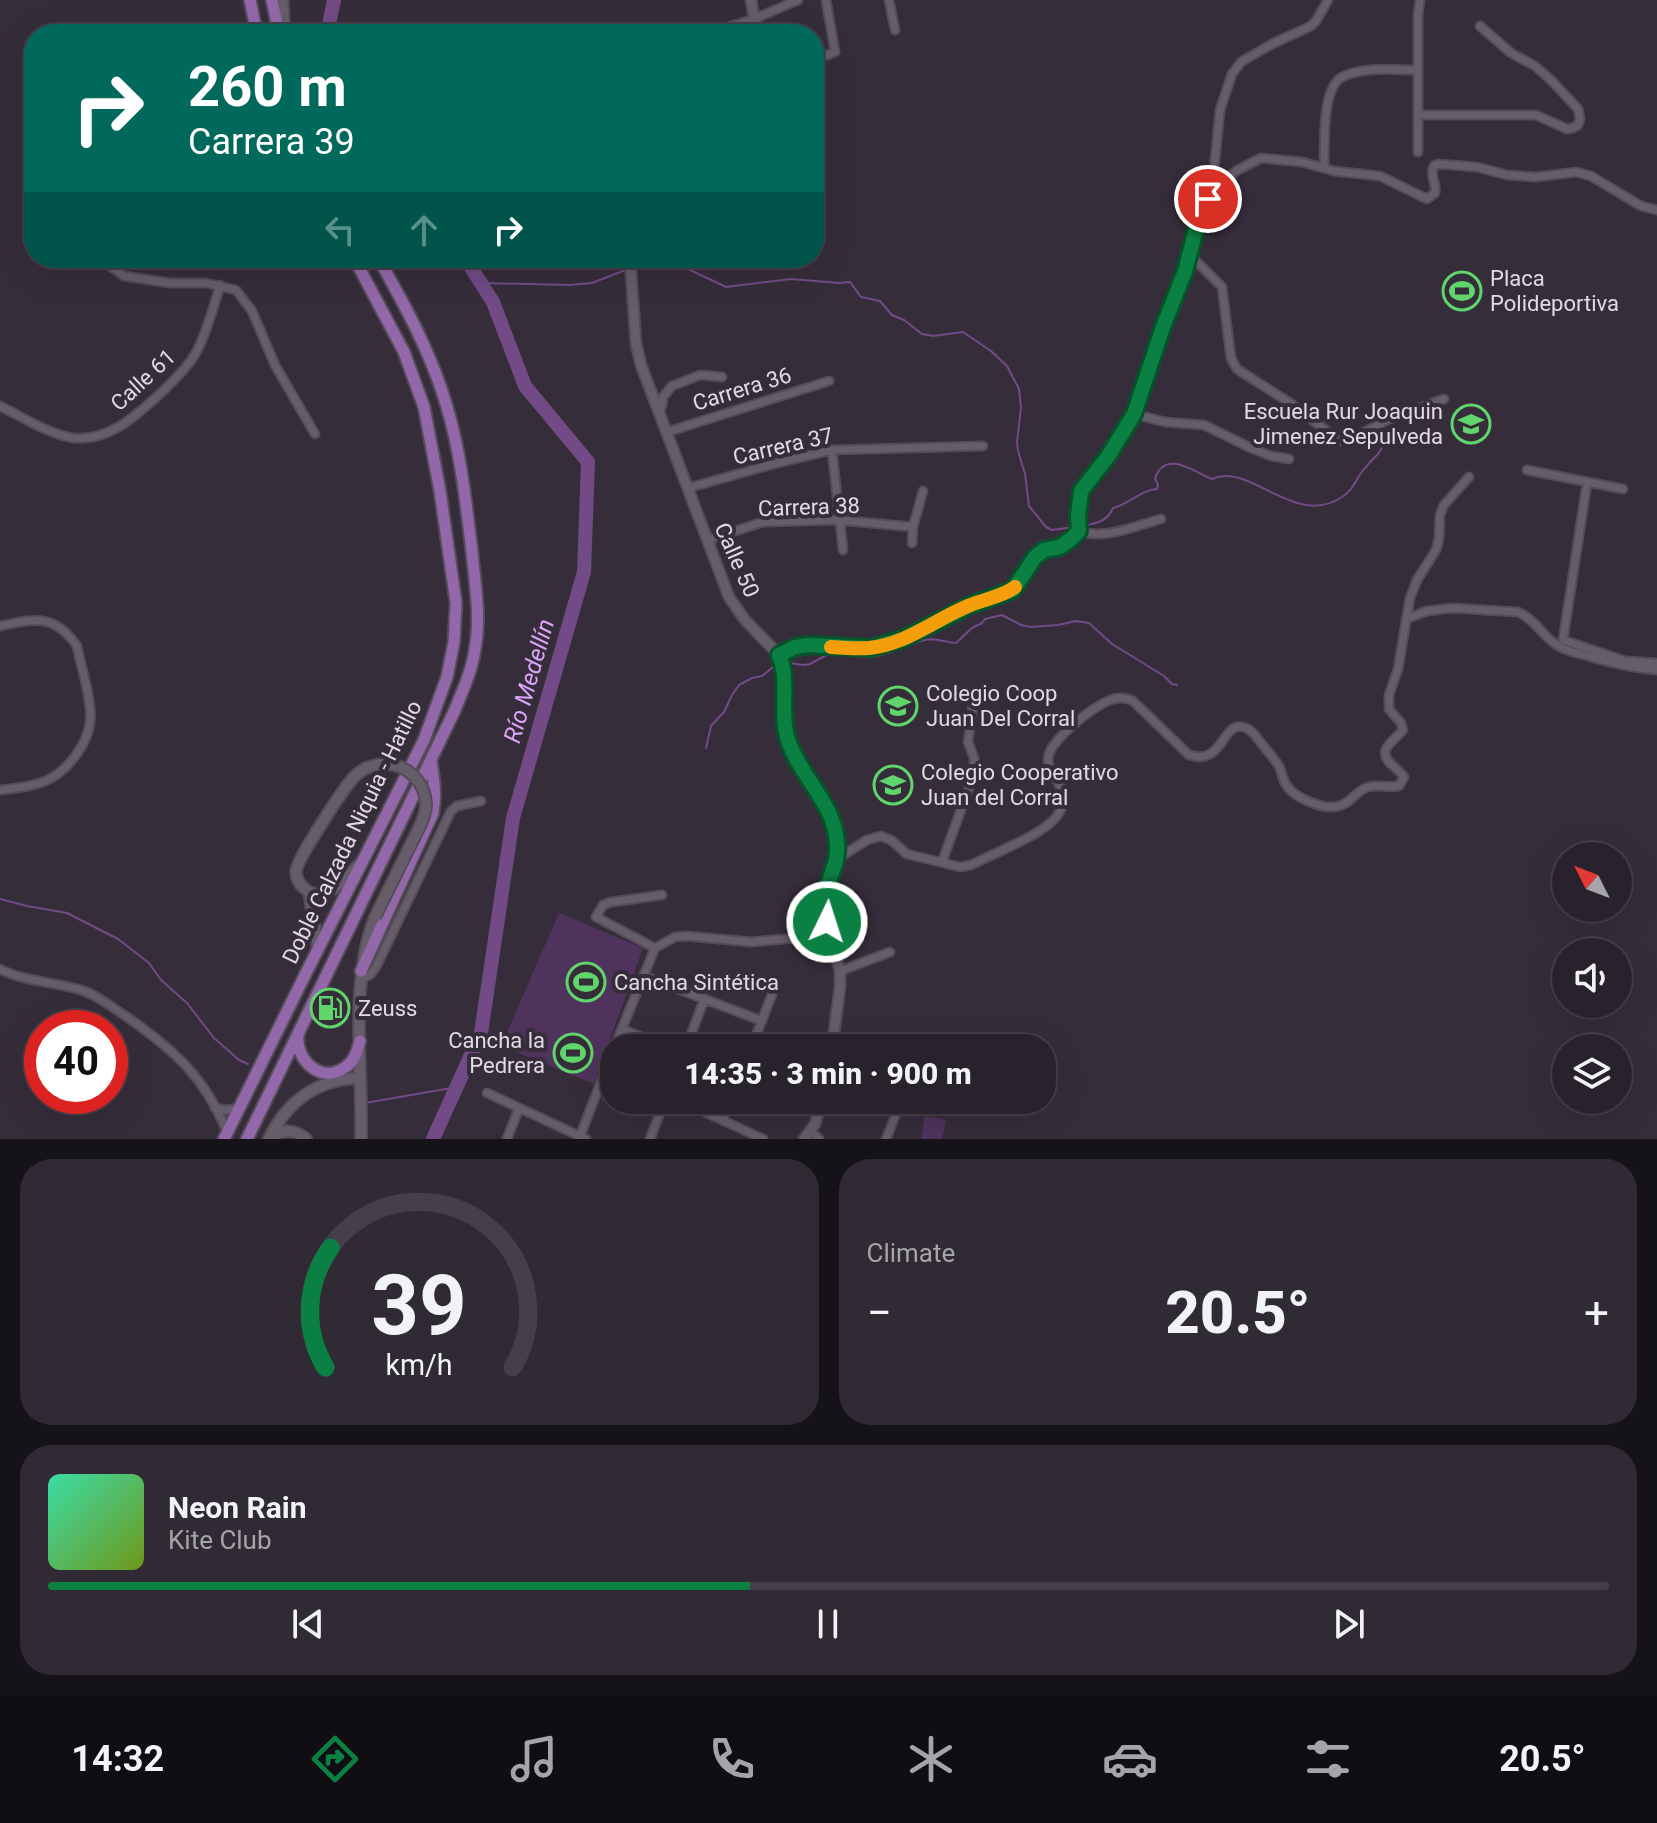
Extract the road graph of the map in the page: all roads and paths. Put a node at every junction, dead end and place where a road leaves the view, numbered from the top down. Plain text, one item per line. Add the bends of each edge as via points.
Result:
1 (250, 0) edge
2 (272, 0) edge
3 (283, 0) edge
4 (751, 0) edge
5 (798, 0) edge
6 (826, 0) edge
7 (889, 0) edge
8 (1328, 0) edge
9 (1420, 0) edge
10 (754, 19) junction
11 (255, 24) edge
12 (279, 24) edge
13 (282, 24) edge
14 (738, 24) edge
15 (755, 24) edge
16 (1480, 26) dead end
17 (895, 30) dead end
18 (824, 56) edge
19 (1418, 70) junction
20 (1418, 115) junction
21 (1418, 152) dead end
22 (1324, 168) junction
23 (1208, 199) junction
24 (1657, 210) edge
25 (1189, 254) junction
26 (113, 268) edge
27 (359, 268) edge
28 (383, 268) edge
29 (631, 268) edge
30 (220, 285) junction
31 (722, 377) dead end
32 (829, 381) dead end
33 (1444, 399) dead end
34 (0, 406) edge
35 (659, 411) junction
36 (1134, 414) junction
37 (667, 432) junction
38 (315, 434) dead end
39 (983, 446) dead end
40 (832, 450) junction
41 (1289, 459) dead end
42 (1527, 470) dead end
43 (1469, 477) dead end
44 (1587, 483) junction
45 (688, 488) junction
46 (1623, 489) dead end
47 (923, 491) dead end
48 (1161, 519) dead end
49 (838, 520) junction
50 (913, 527) junction
51 (1079, 531) junction
52 (707, 540) junction
53 (912, 543) dead end
54 (843, 550) dead end
55 (1406, 619) junction
56 (0, 626) edge
57 (1562, 644) junction
58 (779, 655) junction
59 (1657, 663) edge
60 (1657, 670) edge
61 (974, 699) dead end
62 (431, 761) junction
63 (0, 790) edge
64 (481, 801) dead end
65 (837, 859) junction
66 (942, 862) junction
67 (361, 863) junction
68 (309, 892) junction
69 (662, 895) dead end
70 (830, 935) junction
71 (318, 948) junction
72 (655, 948) junction
73 (890, 952) dead end
74 (0, 969) edge
75 (840, 971) junction
76 (360, 975) junction
77 (644, 976) junction
78 (773, 992) dead end
79 (704, 1000) junction
80 (762, 1021) junction
81 (622, 1029) junction
82 (299, 1030) junction
83 (620, 1034) edge
84 (635, 1034) edge
85 (691, 1034) edge
86 (757, 1034) edge
87 (834, 1034) edge
88 (360, 1041) junction
89 (360, 1078) junction
90 (487, 1093) dead end
91 (600, 1094) edge
92 (215, 1108) junction
93 (240, 1108) junction
94 (519, 1108) junction
95 (660, 1114) edge
96 (711, 1114) edge
97 (725, 1114) edge
98 (818, 1114) edge
99 (896, 1114) dead end
100 (723, 1119) junction
101 (807, 1135) edge
102 (226, 1136) edge
103 (582, 1138) edge
104 (247, 1139) edge
105 (269, 1139) edge
106 (306, 1139) edge
107 (361, 1139) edge
108 (507, 1139) edge
109 (650, 1139) edge
110 (763, 1139) edge
111 (819, 1139) edge
112 (886, 1139) edge

1 - 11 highway
2 - 12 highway
3 - 13 street
4 - 10 street
5 - 10 street
6 - 18 street via 835,52
7 - 17 street
8 - 23 street via 1311,26 1236,67 1223,98
9 - 19 street
10 - 14 street
10 - 15 street
16 - 20 street via 1553,82 1578,109 1578,125 1567,129 1536,115
19 - 20 street
19 - 22 street via 1341,78 1327,103
20 - 21 street
22 - 23 street via 1261,158 1236,171
22 - 24 street via 1380,176 1427,199 1435,193 1432,174 1438,164 1536,177 1576,172
23 - 25 street
25 - 33 street via 1222,287 1237,369 1340,441
25 - 36 street
26 - 30 street via 124,276
27 - 67 highway, Doble Calzada Niquia - Hatillo via 404,352 424,407 456,603 453,651 437,707
28 - 62 highway, Doble Calzada Niquia - Hatillo via 447,406 463,479 477,597 477,636 467,680
29 - 35 street, Calle 50 via 636,344
30 - 34 street, Calle 61 via 197,352 136,417 111,431 72,438
30 - 38 street via 236,290 252,311 275,365
31 - 35 street via 700,375 672,386
32 - 37 street, Carrera 36
35 - 37 street, Calle 50
36 - 41 street via 1204,425
36 - 51 street via 1081,491
37 - 45 street, Calle 50
39 - 40 street, Carrera 37
40 - 45 street, Carrera 37
40 - 49 street
42 - 44 street
43 - 55 street via 1444,505 1436,550 1413,589
44 - 46 street
44 - 57 street
45 - 52 street, Calle 50
47 - 50 street
48 - 51 street via 1095,535
49 - 50 street, Carrera 38
49 - 52 street, Carrera 38 via 763,522
49 - 54 street
50 - 53 street
51 - 58 street via 1060,547 1035,557 1013,590 903,639 871,648 809,645
52 - 58 street, Calle 50 via 729,597
55 - 57 street via 1452,608 1518,612 1548,639
55 - 66 street via 1389,695 1389,709 1403,730 1384,754 1404,777 1399,786 1370,786 1347,803 1317,804 1287,786 1278,765 1245,727 1233,728 1214,753 1197,758 1133,701 1120,698 1102,704 1055,743 1048,760 1063,796 1058,814 1043,829 971,865
56 - 63 street via 38,619 54,623 71,638 77,646 90,724 63,772 28,787
57 - 59 street via 1625,661
57 - 60 street via 1616,665
58 - 65 street via 787,735 831,818
61 - 66 street via 968,742 974,774
62 - 76 highway via 433,813
62 - 82 highway, Doble Calzada Niquia - Hatillo
64 - 76 street via 451,811 377,965 370,975
65 - 66 street via 881,836 907,854
65 - 70 street via 825,897
67 - 68 main road via 332,890
67 - 71 highway, Doble Calzada Niquia - Hatillo
68 - 71 main road
68 - 76 main road, bridge via 297,878 299,860 354,776 382,764 404,768 415,777 426,803 425,815 375,917
69 - 72 street via 611,902 596,917
70 - 72 street via 751,942 686,936
70 - 75 street
71 - 93 highway, Doble Calzada Niquia - Hatillo
72 - 77 street
73 - 75 street
74 - 92 street via 101,999 185,1062
75 - 87 street
76 - 88 main road
77 - 79 street
77 - 81 street
78 - 80 street
79 - 80 street
79 - 85 street
80 - 86 street
81 - 83 street
81 - 84 street
82 - 88 highway via 302,1059 326,1073 345,1068
82 - 104 highway, Doble Calzada Niquia - Hatillo
88 - 89 main road
89 - 105 main road via 334,1081 307,1093 284,1113
89 - 107 main road
90 - 94 street
91 - 103 street
92 - 93 street
92 - 102 street
93 - 102 highway, Doble Calzada Niquia - Hatillo
94 - 103 street
94 - 108 street
95 - 109 street
96 - 100 street
97 - 100 street
98 - 101 street
99 - 112 street
100 - 110 street
101 - 111 street
105 - 106 main road via 282,1131

